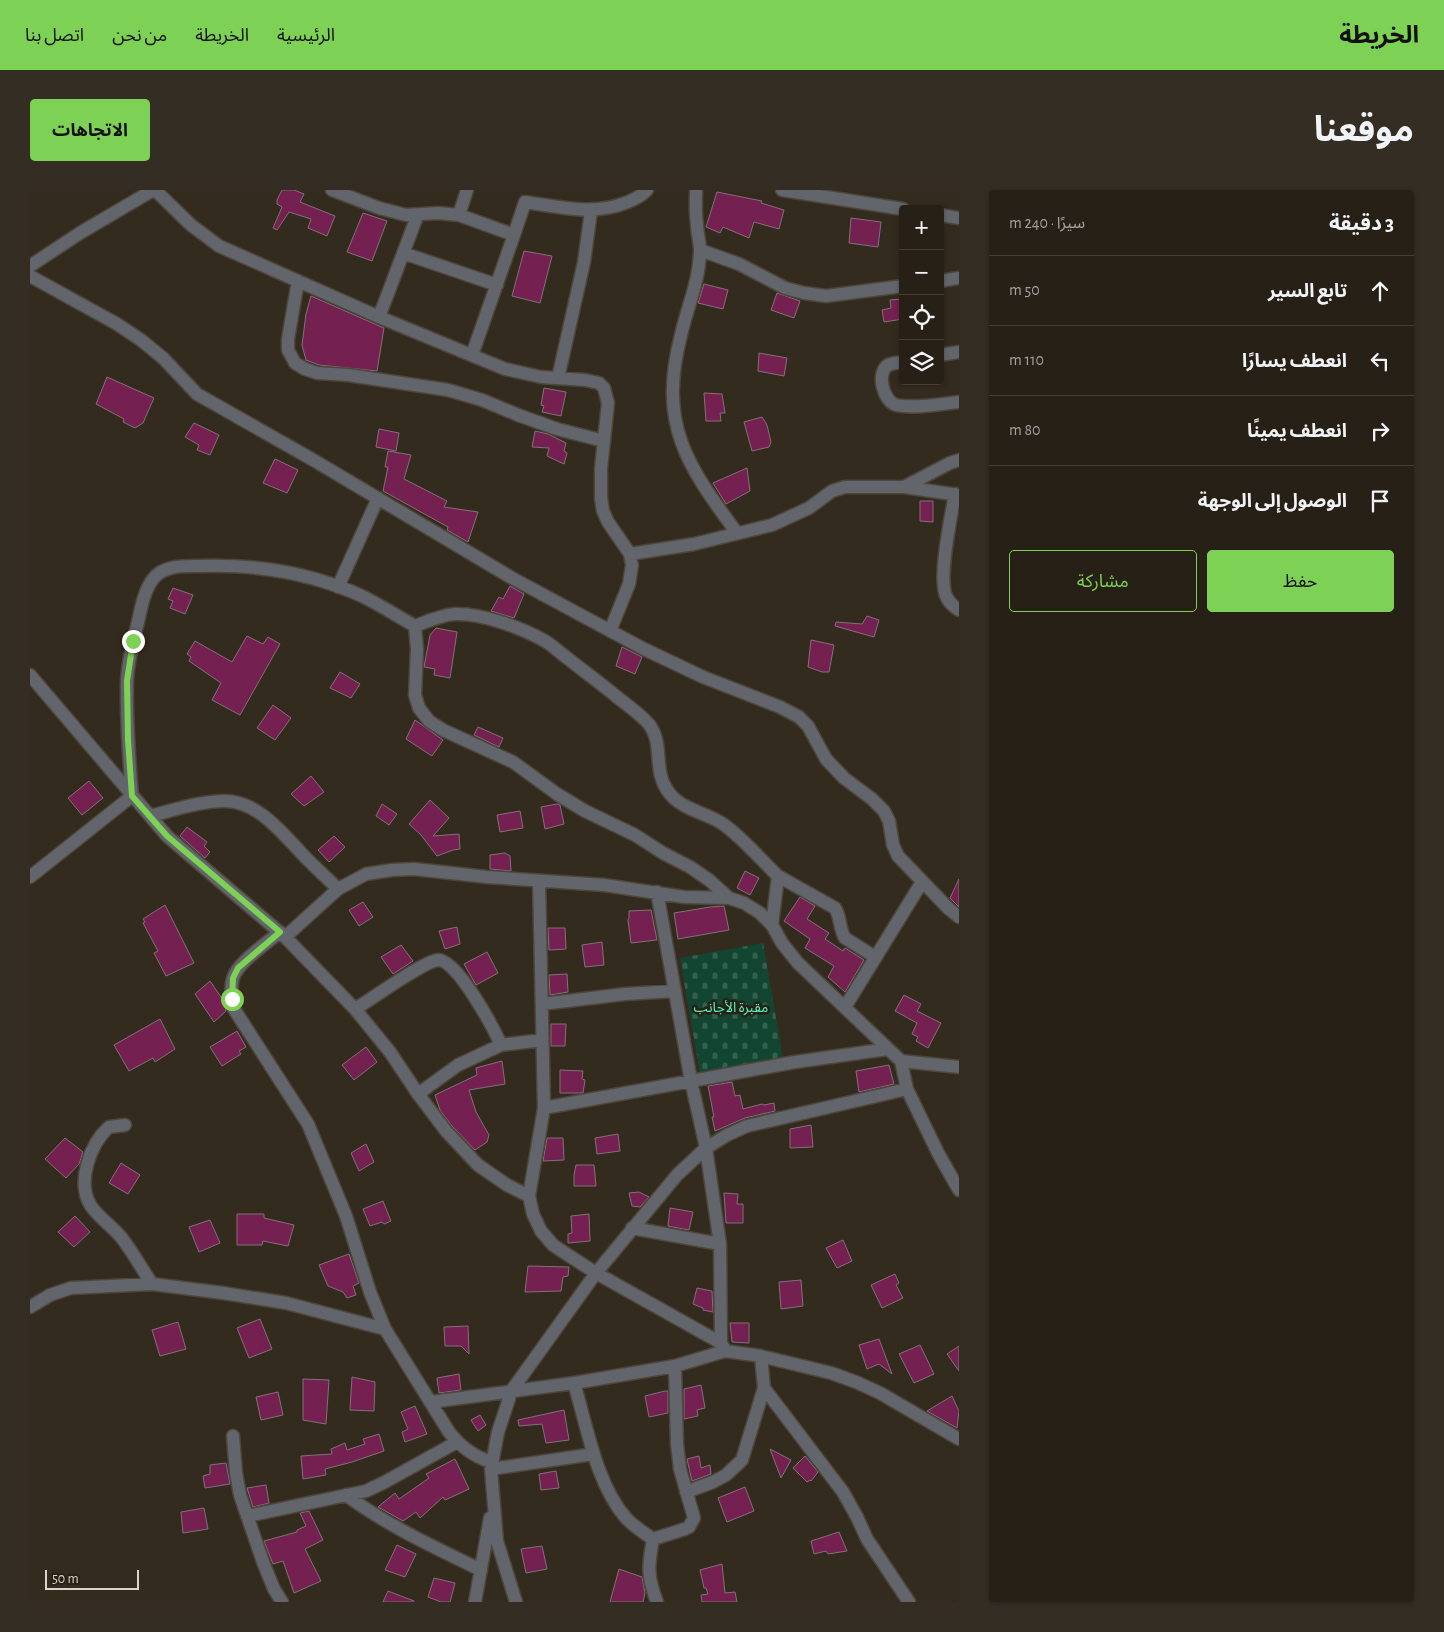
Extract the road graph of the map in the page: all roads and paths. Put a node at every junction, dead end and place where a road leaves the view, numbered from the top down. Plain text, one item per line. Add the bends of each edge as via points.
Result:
1 (154, 190) edge
2 (332, 190) edge
3 (468, 190) edge
4 (647, 190) edge
5 (696, 190) edge
6 (782, 190) edge
7 (527, 196) edge
8 (899, 208) edge
9 (591, 211) junction
10 (418, 214) junction
11 (459, 215) junction
12 (944, 216) edge
13 (959, 218) edge
14 (514, 235) junction
15 (700, 250) junction
16 (403, 253) junction
17 (30, 266) edge
18 (30, 276) edge
19 (959, 278) edge
20 (944, 280) edge
21 (298, 281) junction
22 (497, 285) junction
23 (899, 287) edge
24 (379, 317) junction
25 (959, 352) edge
26 (944, 354) edge
27 (472, 355) junction
28 (899, 363) edge
29 (558, 378) junction
30 (959, 402) edge
31 (604, 441) junction
32 (959, 460) edge
33 (904, 487) junction
34 (957, 495) edge
35 (378, 498) junction
36 (737, 533) junction
37 (630, 554) junction
38 (338, 587) junction
39 (959, 610) edge
40 (415, 626) junction
41 (610, 631) junction
42 (30, 675) edge
43 (132, 796) junction
44 (150, 816) junction
45 (778, 876) junction
46 (30, 877) edge
47 (539, 880) junction
48 (922, 882) junction
49 (338, 889) junction
50 (657, 892) junction
51 (729, 898) junction
52 (959, 917) edge
53 (772, 925) junction
54 (283, 934) junction
55 (875, 956) junction
56 (675, 991) junction
57 (542, 1004) junction
58 (844, 1007) junction
59 (355, 1009) junction
60 (542, 1040) junction
61 (501, 1045) junction
62 (888, 1049) junction
63 (901, 1061) junction
64 (959, 1067) edge
65 (691, 1082) junction
66 (907, 1089) junction
67 (418, 1094) junction
68 (544, 1108) junction
69 (125, 1125) dead end
70 (706, 1148) junction
71 (959, 1190) edge
72 (529, 1196) junction
73 (632, 1228) junction
74 (720, 1244) junction
75 (596, 1273) junction
76 (152, 1284) junction
77 (30, 1306) edge
78 (385, 1329) junction
79 (723, 1347) junction
80 (761, 1356) junction
81 (675, 1366) junction
82 (574, 1383) junction
83 (764, 1388) junction
84 (512, 1390) junction
85 (431, 1402) junction
86 (233, 1436) dead end
87 (959, 1438) edge
88 (457, 1442) junction
89 (594, 1454) junction
90 (491, 1466) junction
91 (686, 1492) junction
92 (346, 1496) junction
93 (493, 1503) junction
94 (247, 1516) junction
95 (653, 1539) junction
96 (481, 1570) junction
97 (282, 1602) edge
98 (474, 1602) edge
99 (516, 1602) edge
100 (657, 1602) edge
101 (909, 1602) edge

1 - 17 street
1 - 21 street via 219,246
2 - 10 street via 394,212
3 - 11 street
4 - 9 street via 624,204
5 - 15 street
6 - 8 street
7 - 9 street
7 - 14 street
9 - 29 street via 584,262
10 - 11 street
10 - 16 street
11 - 14 street
12 - 13 street
14 - 22 street
15 - 23 street via 740,264 785,288 804,293 826,296
15 - 36 street via 673,366 674,418 691,466
16 - 22 street
16 - 24 street
18 - 35 street via 141,340 164,358 197,394
19 - 20 street
21 - 24 street
21 - 31 street via 288,350 296,363 305,369 448,390 557,429
22 - 27 street
24 - 27 street
25 - 26 street
27 - 29 street via 522,374
28 - 30 street via 889,364 882,376 884,395 893,404
29 - 31 street via 599,383 604,388 608,403
31 - 37 street via 600,483 603,511
32 - 33 street
33 - 34 street
33 - 36 street via 846,487 832,491 809,508 772,525
34 - 39 street via 944,574 945,595
35 - 38 street
35 - 41 street via 512,578
36 - 37 street via 694,544
37 - 41 street via 629,584
38 - 40 street via 385,608
38 - 43 street via 266,568 228,565 171,568 160,571 153,578 141,608 127,681
40 - 45 street via 438,617 471,615 546,641 650,724 657,742 662,781 671,795 683,805 724,824
40 - 51 street via 415,695 418,708 429,721 514,762 585,811 690,867
41 - 48 street via 703,677 799,717 808,726 826,759 884,811 889,821 892,845
42 - 43 street
43 - 44 street
43 - 46 street
44 - 49 street via 226,801 243,805 258,812 279,830
44 - 54 street via 167,836
45 - 53 street
45 - 55 street via 830,904 839,914 845,938
47 - 49 street via 414,869 366,874
47 - 50 street
47 - 57 street
48 - 52 street
48 - 55 street
49 - 54 street
50 - 51 street via 684,897
50 - 56 street
51 - 53 street via 760,913
53 - 58 street via 798,963
54 - 59 street
54 - 78 street via 238,968 231,989 234,1009 308,1124 346,1216
55 - 58 street
56 - 57 street
56 - 65 street
57 - 60 street
58 - 62 street
59 - 61 street via 417,969 441,960 449,965 481,1006
59 - 67 street via 390,1052
60 - 61 street
60 - 68 street
61 - 67 street via 458,1064
62 - 63 street
62 - 65 street via 795,1062
63 - 64 street
63 - 66 street
65 - 68 street
65 - 70 street
66 - 70 street via 747,1126
66 - 71 street
67 - 72 street via 446,1131 478,1164
68 - 72 street
69 - 76 street via 110,1126 96,1141 86,1172 85,1189 91,1206 122,1239
70 - 73 street via 677,1175
70 - 74 street
72 - 75 street via 541,1231 553,1245
73 - 74 street
73 - 75 street
74 - 79 street
75 - 79 street
75 - 84 street
76 - 77 street via 71,1288
76 - 78 street via 286,1303
78 - 85 street
79 - 80 street
79 - 81 street
80 - 83 street
80 - 87 street via 856,1382
81 - 82 street
81 - 91 street via 677,1444
82 - 84 street
82 - 89 street
83 - 91 street via 742,1460 726,1475
83 - 101 street via 843,1492 867,1539
84 - 85 street
84 - 90 street
85 - 88 street
86 - 94 street via 236,1473
88 - 90 street
88 - 92 street via 383,1483
89 - 90 street
89 - 95 street via 615,1504 627,1520
90 - 93 street
91 - 95 street via 694,1518 690,1527
92 - 94 street
92 - 96 street via 399,1530
93 - 96 street
93 - 99 street via 497,1541
94 - 97 street via 263,1562
95 - 100 street via 648,1565
96 - 98 street

